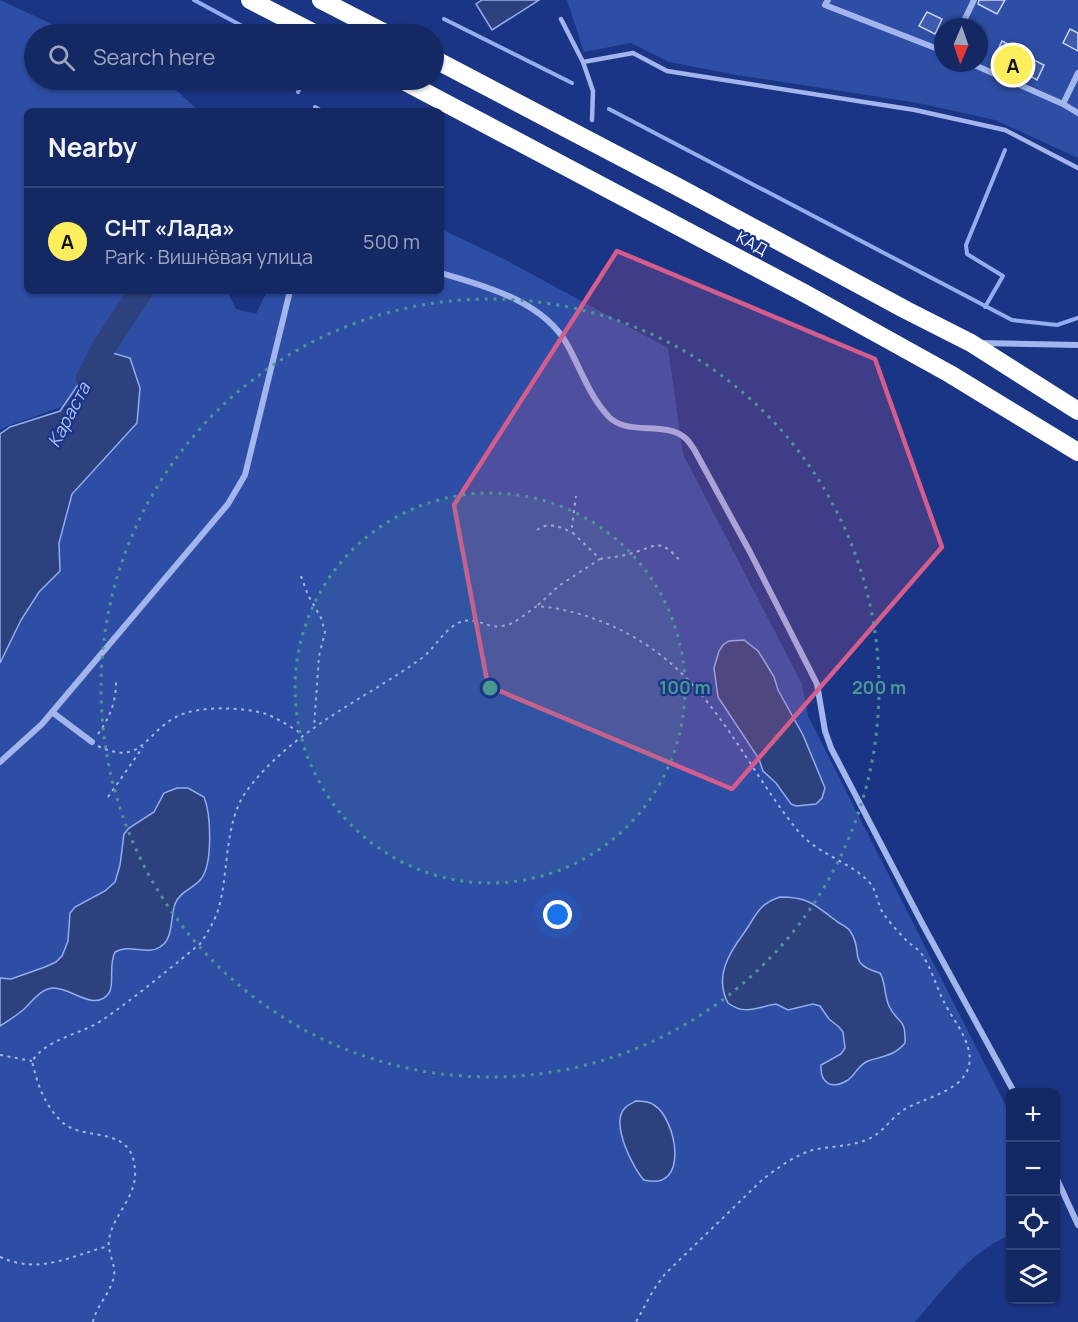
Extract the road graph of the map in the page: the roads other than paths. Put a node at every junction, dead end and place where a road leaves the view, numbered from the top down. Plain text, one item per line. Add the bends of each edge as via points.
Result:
1 (250, 0) edge
2 (321, 0) edge
3 (974, 0) edge
4 (826, 2) edge
5 (966, 18) edge
6 (561, 19) dead end
7 (297, 24) edge
8 (368, 24) edge
9 (934, 47) edge
10 (583, 62) junction
11 (444, 64) edge
12 (988, 71) edge
13 (1078, 73) edge
14 (421, 90) edge
15 (1063, 104) junction
16 (1078, 113) edge
17 (592, 120) dead end
18 (1078, 168) edge
19 (444, 274) edge
20 (289, 294) edge
21 (971, 343) junction
22 (1078, 345) edge
23 (1078, 411) edge
24 (1078, 452) edge
25 (52, 712) junction
26 (92, 742) road end
27 (0, 762) edge
28 (1012, 1088) edge
29 (1060, 1186) edge
30 (1078, 1225) edge

1 - 7 highway
2 - 8 highway
3 - 5 street
4 - 9 street
6 - 10 lane
10 - 17 lane via 593,91
10 - 18 lane via 633,53 667,71 915,110 1005,130
11 - 21 highway, КАД
12 - 15 street
13 - 15 street
14 - 24 highway, КАД via 804,292
15 - 16 street
19 - 28 street via 494,291 543,315 556,327 610,418 621,424 671,431 683,436 695,451 817,684 831,748
20 - 25 street via 245,475 228,504
21 - 22 street
21 - 23 highway, КАД
25 - 26 street
25 - 27 street
29 - 30 street

